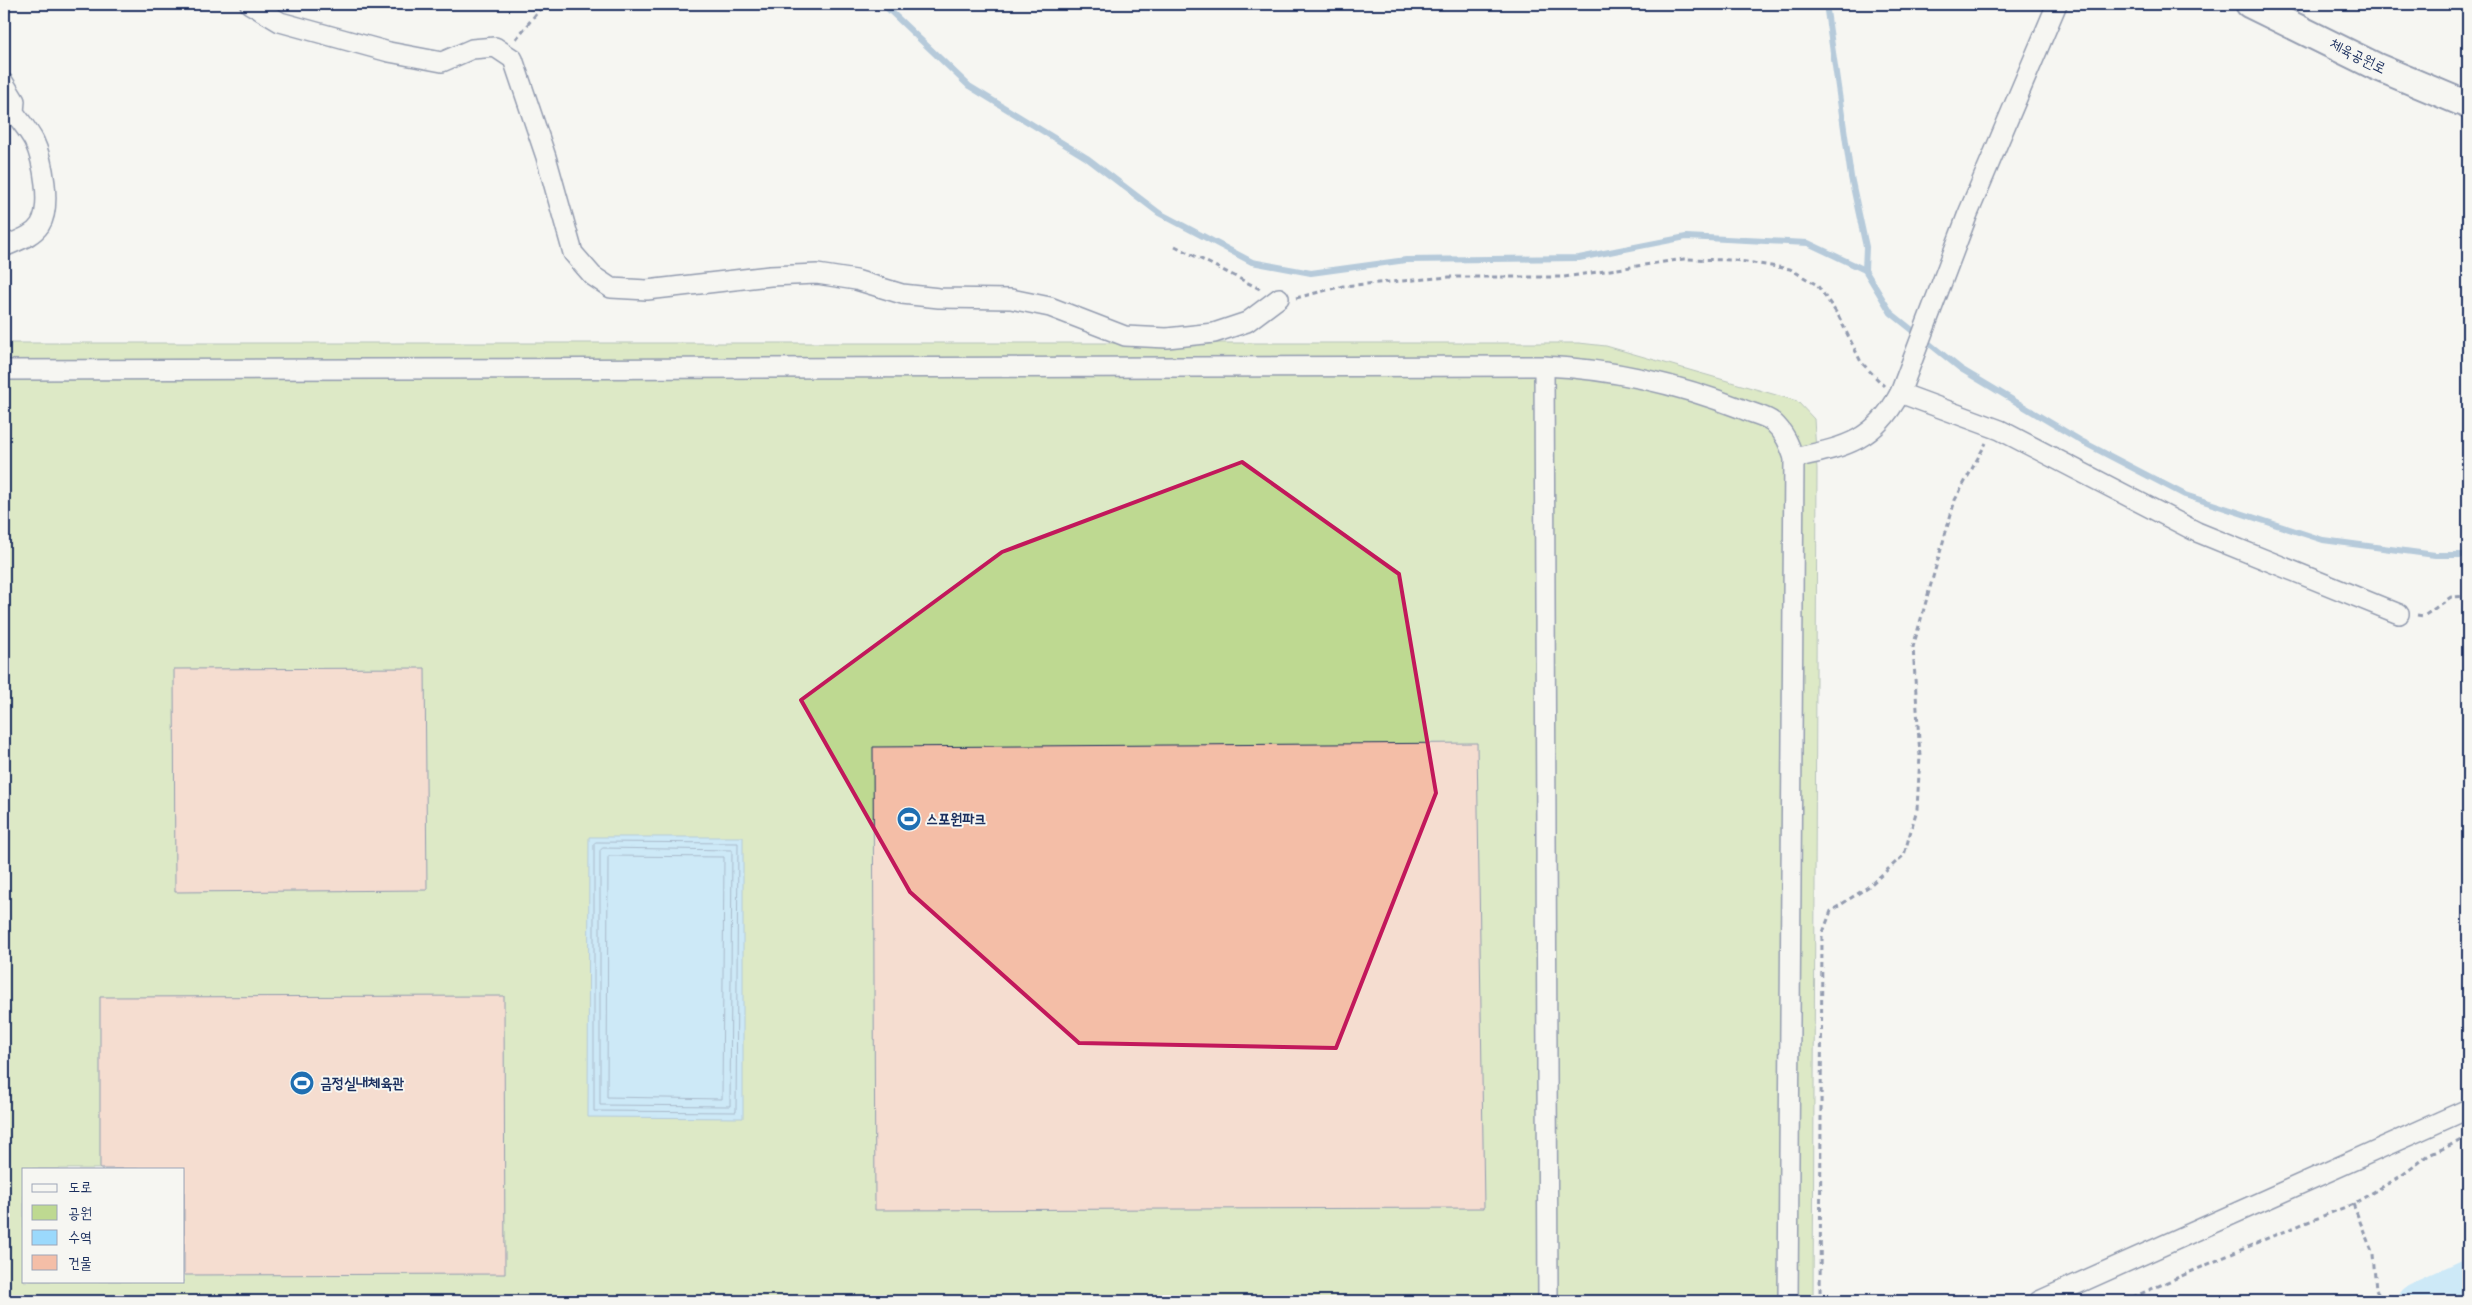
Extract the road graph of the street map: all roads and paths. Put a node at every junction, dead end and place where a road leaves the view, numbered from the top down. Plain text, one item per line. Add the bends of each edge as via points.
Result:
1 (250, 4) edge
2 (544, 4) edge
3 (2057, 4) edge
4 (2249, 4) edge
5 (506, 54) junction
6 (4, 84) edge
7 (2468, 105) edge
8 (9, 114) edge
9 (1175, 246) dead end
10 (4, 247) edge
11 (1279, 298) junction
12 (1544, 366) junction
13 (4, 370) edge
14 (1902, 387) junction
15 (1990, 427) junction
16 (1794, 458) junction
17 (2468, 596) edge
18 (2400, 614) joint
19 (2468, 1109) edge
20 (2468, 1137) edge
21 (2353, 1204) junction
22 (1548, 1301) edge
23 (1788, 1301) edge
24 (1820, 1301) edge
25 (2039, 1301) edge
26 (2124, 1301) edge
27 (2382, 1301) edge

1 - 5 street via 280,22 389,52 442,62 472,49 495,48
2 - 5 path
3 - 14 street via 1967,216
4 - 7 main road, 체육공원로 via 2375,66
5 - 11 street via 513,59 574,253 593,276 611,288 647,290 817,274 856,280 902,294 1011,299 1050,307 1125,336 1167,338 1214,333 1247,322
6 - 8 street via 15,101
8 - 10 street via 34,142 44,176 46,198 41,224 29,235
9 - 11 path
11 - 14 path via 1290,299 1343,286 1439,278 1564,277 1684,259 1734,260 1790,269 1817,285 1838,315 1861,362 1880,384
12 - 13 street
12 - 16 street via 1626,374 1701,393 1772,421 1787,437
12 - 22 street
14 - 15 street
14 - 16 street via 1890,412 1873,429 1844,447
15 - 18 street via 2197,532
15 - 24 path via 1985,446 1955,500 1913,647 1920,756 1917,809 1904,855 1868,887 1832,911 1822,935
16 - 23 street
17 - 18 path via 2452,597 2424,616
19 - 25 street
20 - 21 path via 2429,1155
21 - 26 path
21 - 27 path via 2373,1254 2376,1290

